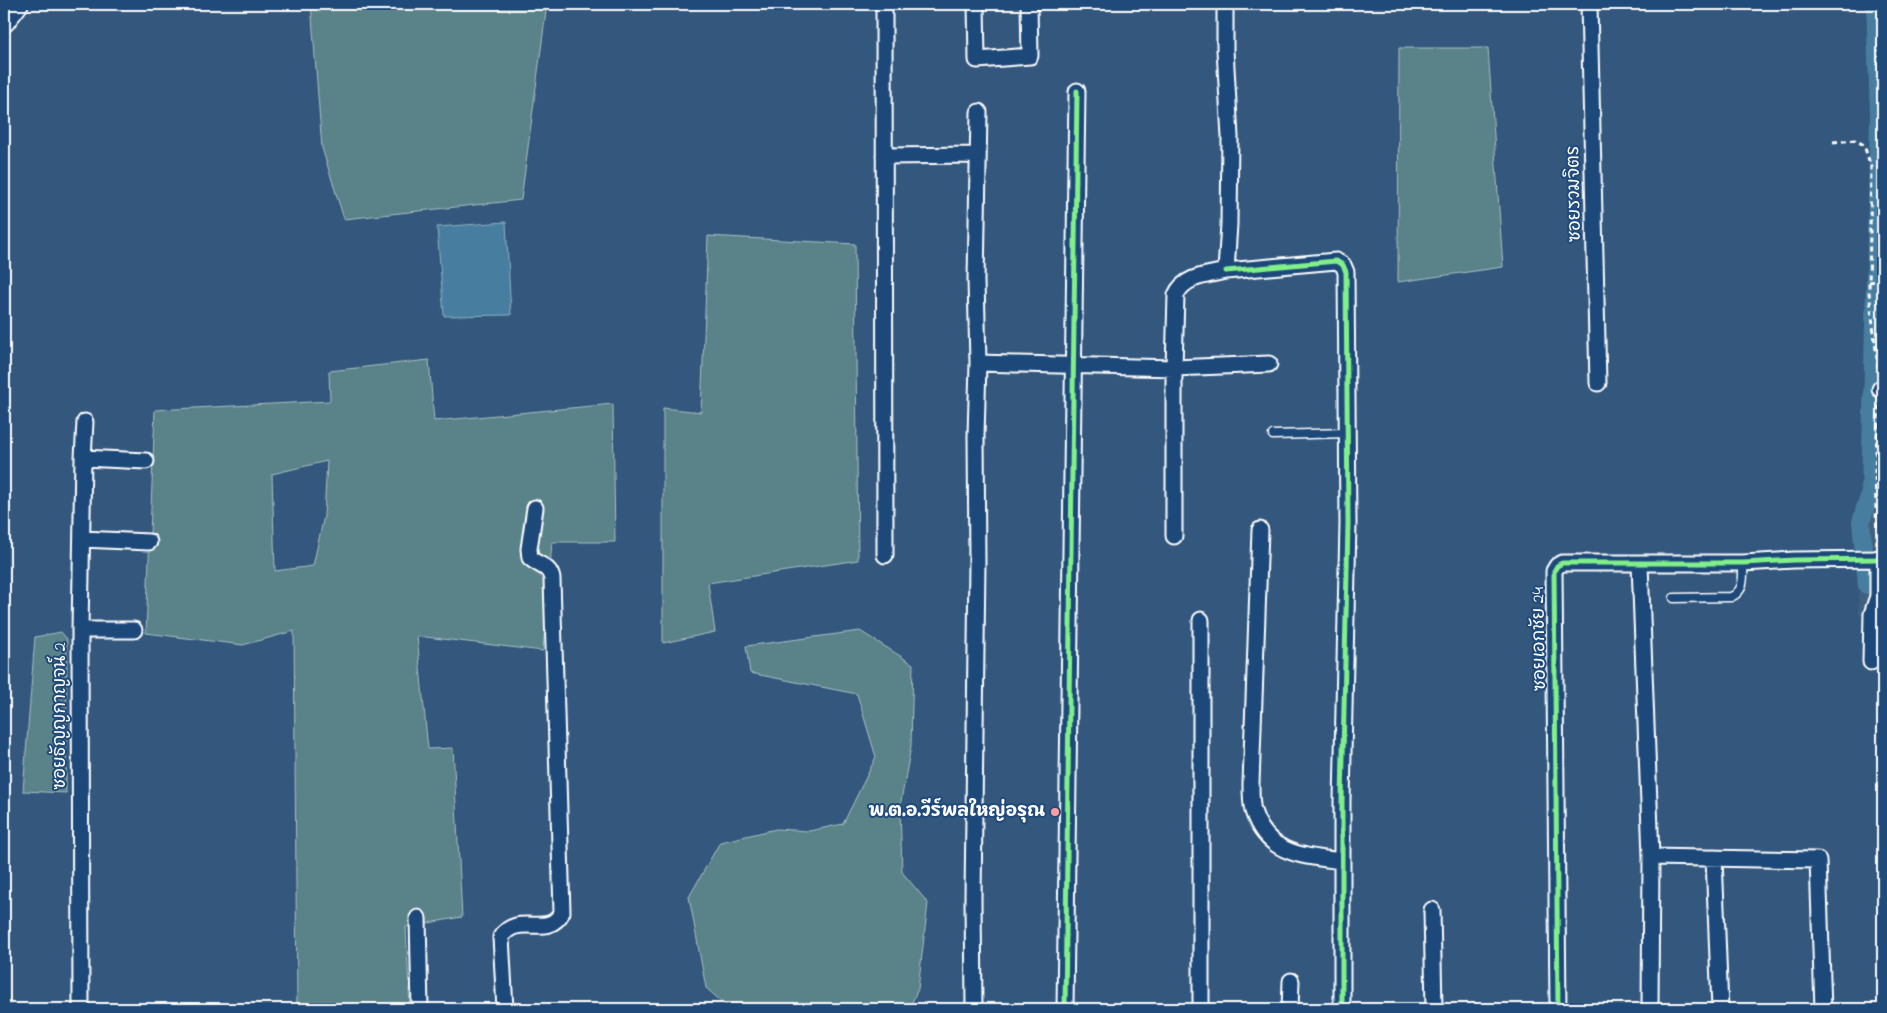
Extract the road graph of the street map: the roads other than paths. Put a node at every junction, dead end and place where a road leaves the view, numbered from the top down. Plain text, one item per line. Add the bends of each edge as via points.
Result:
1 (17, 4) edge
2 (884, 4) edge
3 (976, 4) edge
4 (1029, 4) edge
5 (1225, 4) edge
6 (1589, 4) edge
7 (4, 21) edge
8 (1078, 91) dead end
9 (979, 112) dead end
10 (978, 155) junction
11 (884, 156) junction
12 (1226, 271) junction
13 (978, 363) junction
14 (1269, 364) dead end
15 (1074, 366) junction
16 (1174, 368) junction
17 (1598, 383) dead end
18 (85, 422) dead end
19 (1347, 433) junction
20 (1273, 435) dead end
21 (83, 458) junction
22 (146, 461) dead end
23 (535, 508) dead end
24 (1260, 530) dead end
25 (1174, 536) dead end
26 (82, 539) junction
27 (149, 542) dead end
28 (885, 555) dead end
29 (1871, 558) edge
30 (1743, 563) junction
31 (1640, 564) junction
32 (1674, 598) dead end
33 (1201, 620) dead end
34 (80, 630) junction
35 (134, 630) dead end
36 (1871, 662) dead end
37 (1651, 857) junction
38 (1714, 858) junction
39 (1342, 861) junction
40 (1432, 910) dead end
41 (418, 918) dead end
42 (1292, 980) dead end
43 (81, 1009) edge
44 (420, 1009) edge
45 (505, 1009) edge
46 (974, 1009) edge
47 (1066, 1009) edge
48 (1202, 1009) edge
49 (1290, 1009) edge
50 (1342, 1009) edge
51 (1434, 1009) edge
52 (1558, 1009) edge
53 (1650, 1009) edge
54 (1720, 1009) edge
55 (1823, 1009) edge

1 - 7 street
2 - 11 street
3 - 4 street via 977,60 1030,56
5 - 12 street via 1224,50 1230,137
6 - 17 street, ซอยรวมจิตร
8 - 15 street
9 - 10 street
10 - 11 street
10 - 13 street
11 - 28 street
12 - 16 street via 1186,281 1179,286 1176,294
12 - 19 street via 1336,261 1342,265 1346,272
13 - 15 street
13 - 46 street
14 - 16 street
15 - 16 street
15 - 47 street
16 - 25 street
18 - 21 street, ซอยธัญญกาญจน์ 2
19 - 20 lane
19 - 39 street
21 - 22 street
21 - 26 street, ซอยธัญญกาญจน์ 2
23 - 45 street via 530,558 551,572 552,579 562,912 558,921 550,925 514,925 501,937
24 - 39 street via 1251,784 1253,810 1261,830 1274,843 1298,855
26 - 27 street
26 - 34 street, ซอยธัญญกาญจน์ 2
29 - 30 street, ซอยเอกชัย 24
29 - 36 street via 1878,596 1872,614
30 - 31 street, ซอยเอกชัย 24
30 - 32 lane via 1743,580 1736,595
31 - 37 street
31 - 52 street, ซอยเอกชัย 24 via 1562,563 1554,571
33 - 48 street
34 - 35 street
34 - 43 street, ซอยธัญญกาญจน์ 2
37 - 38 street
37 - 53 street
38 - 54 street
38 - 55 street via 1818,860
39 - 50 street
40 - 51 street
41 - 44 street
42 - 49 street

